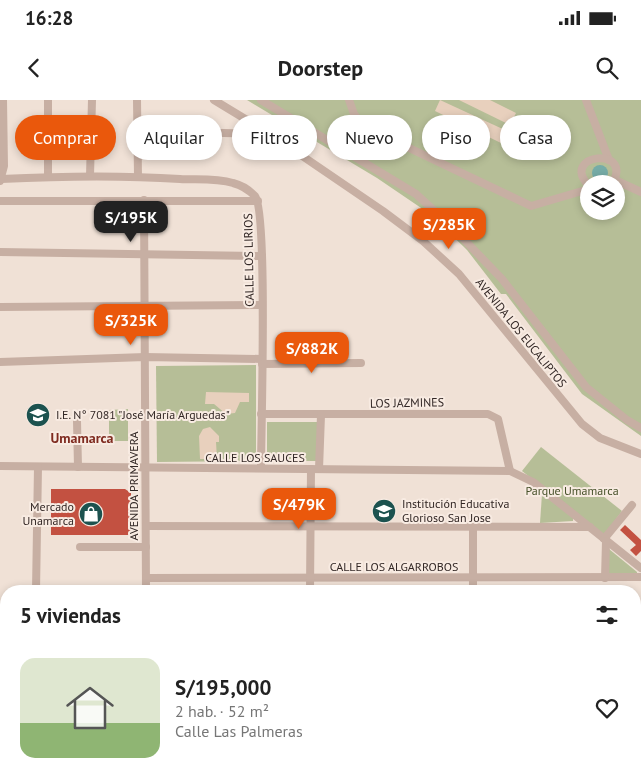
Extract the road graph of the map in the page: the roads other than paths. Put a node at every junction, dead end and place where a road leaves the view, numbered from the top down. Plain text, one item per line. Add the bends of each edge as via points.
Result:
1 (4, 100) edge
2 (48, 100) edge
3 (92, 100) edge
4 (137, 100) edge
5 (214, 100) edge
6 (261, 100) edge
7 (349, 100) edge
8 (586, 100) edge
9 (137, 115) edge
10 (239, 115) edge
11 (138, 160) edge
12 (308, 160) edge
13 (609, 160) junction
14 (583, 175) edge
15 (615, 175) edge
16 (90, 176) junction
17 (138, 176) junction
18 (48, 177) junction
19 (1, 180) edge
20 (625, 186) edge
21 (580, 191) edge
22 (641, 192) edge
23 (144, 200) junction
24 (0, 201) edge
25 (258, 201) junction
26 (0, 252) edge
27 (145, 255) junction
28 (262, 256) junction
29 (262, 305) junction
30 (0, 307) edge
31 (145, 307) junction
32 (145, 357) junction
33 (262, 361) junction
34 (0, 362) edge
35 (361, 362) dead end
36 (261, 414) junction
37 (320, 415) junction
38 (77, 422) dead end
39 (641, 428) edge
40 (641, 454) edge
41 (0, 466) edge
42 (38, 467) junction
43 (78, 468) junction
44 (261, 468) junction
45 (146, 469) junction
46 (315, 469) junction
47 (510, 470) junction
48 (632, 505) dead end
49 (311, 524) junction
50 (146, 526) junction
51 (473, 526) junction
52 (590, 526) junction
53 (605, 540) junction
54 (80, 547) dead end
55 (146, 547) junction
56 (641, 568) edge
57 (310, 577) junction
58 (641, 577) edge
59 (146, 578) junction
60 (473, 578) junction
61 (605, 578) junction
62 (36, 585) edge
63 (146, 585) edge
64 (310, 585) edge
65 (473, 585) edge

1 - 19 street
2 - 18 street
3 - 16 street
4 - 9 street
5 - 10 street, AVENIDA LOS EUCALIPTOS
6 - 39 street via 416,194 502,279 586,387
7 - 21 street via 362,126 531,206
8 - 13 street
11 - 17 street
12 - 40 street, AVENIDA LOS EUCALIPTOS via 423,241 459,274 582,424 600,438
13 - 14 street via 593,158 585,165
13 - 15 street via 615,169
16 - 17 street
16 - 18 street
17 - 25 street via 232,182 244,187
18 - 19 street
20 - 22 street
23 - 24 street
23 - 25 street
23 - 27 street, AVENIDA PRIMAVERA
25 - 28 street, CALLE LOS LIRIOS
26 - 27 street
27 - 28 street
27 - 31 street, AVENIDA PRIMAVERA
28 - 29 street, CALLE LOS LIRIOS
29 - 31 street
29 - 33 street, CALLE LOS LIRIOS
30 - 31 street
31 - 32 street, AVENIDA PRIMAVERA
32 - 33 street
32 - 34 street
32 - 45 street, AVENIDA PRIMAVERA
33 - 35 street
33 - 36 street, CALLE LOS LIRIOS
36 - 37 street, LOS JAZMINES
36 - 44 street, CALLE LOS LIRIOS
37 - 46 street
37 - 47 street, LOS JAZMINES via 488,414 498,419
38 - 43 street
41 - 42 street, CALLE LOS SAUCES
42 - 43 street, CALLE LOS SAUCES
42 - 62 street
43 - 45 street, CALLE LOS SAUCES
44 - 45 street, CALLE LOS SAUCES
44 - 46 street, CALLE LOS SAUCES
45 - 50 street, AVENIDA PRIMAVERA
46 - 47 street, CALLE LOS SAUCES
46 - 49 street
47 - 52 street via 533,482
48 - 53 street
49 - 50 street
49 - 51 street
49 - 57 street
50 - 55 street, AVENIDA PRIMAVERA
51 - 52 street
51 - 60 street
52 - 53 street
53 - 56 street
53 - 61 street
54 - 55 street
55 - 59 street, AVENIDA PRIMAVERA
57 - 59 street, CALLE LOS ALGARROBOS
57 - 60 street, CALLE LOS ALGARROBOS
57 - 64 street
58 - 61 street, CALLE LOS ALGARROBOS
59 - 63 street, AVENIDA PRIMAVERA
60 - 61 street, CALLE LOS ALGARROBOS
60 - 65 street

